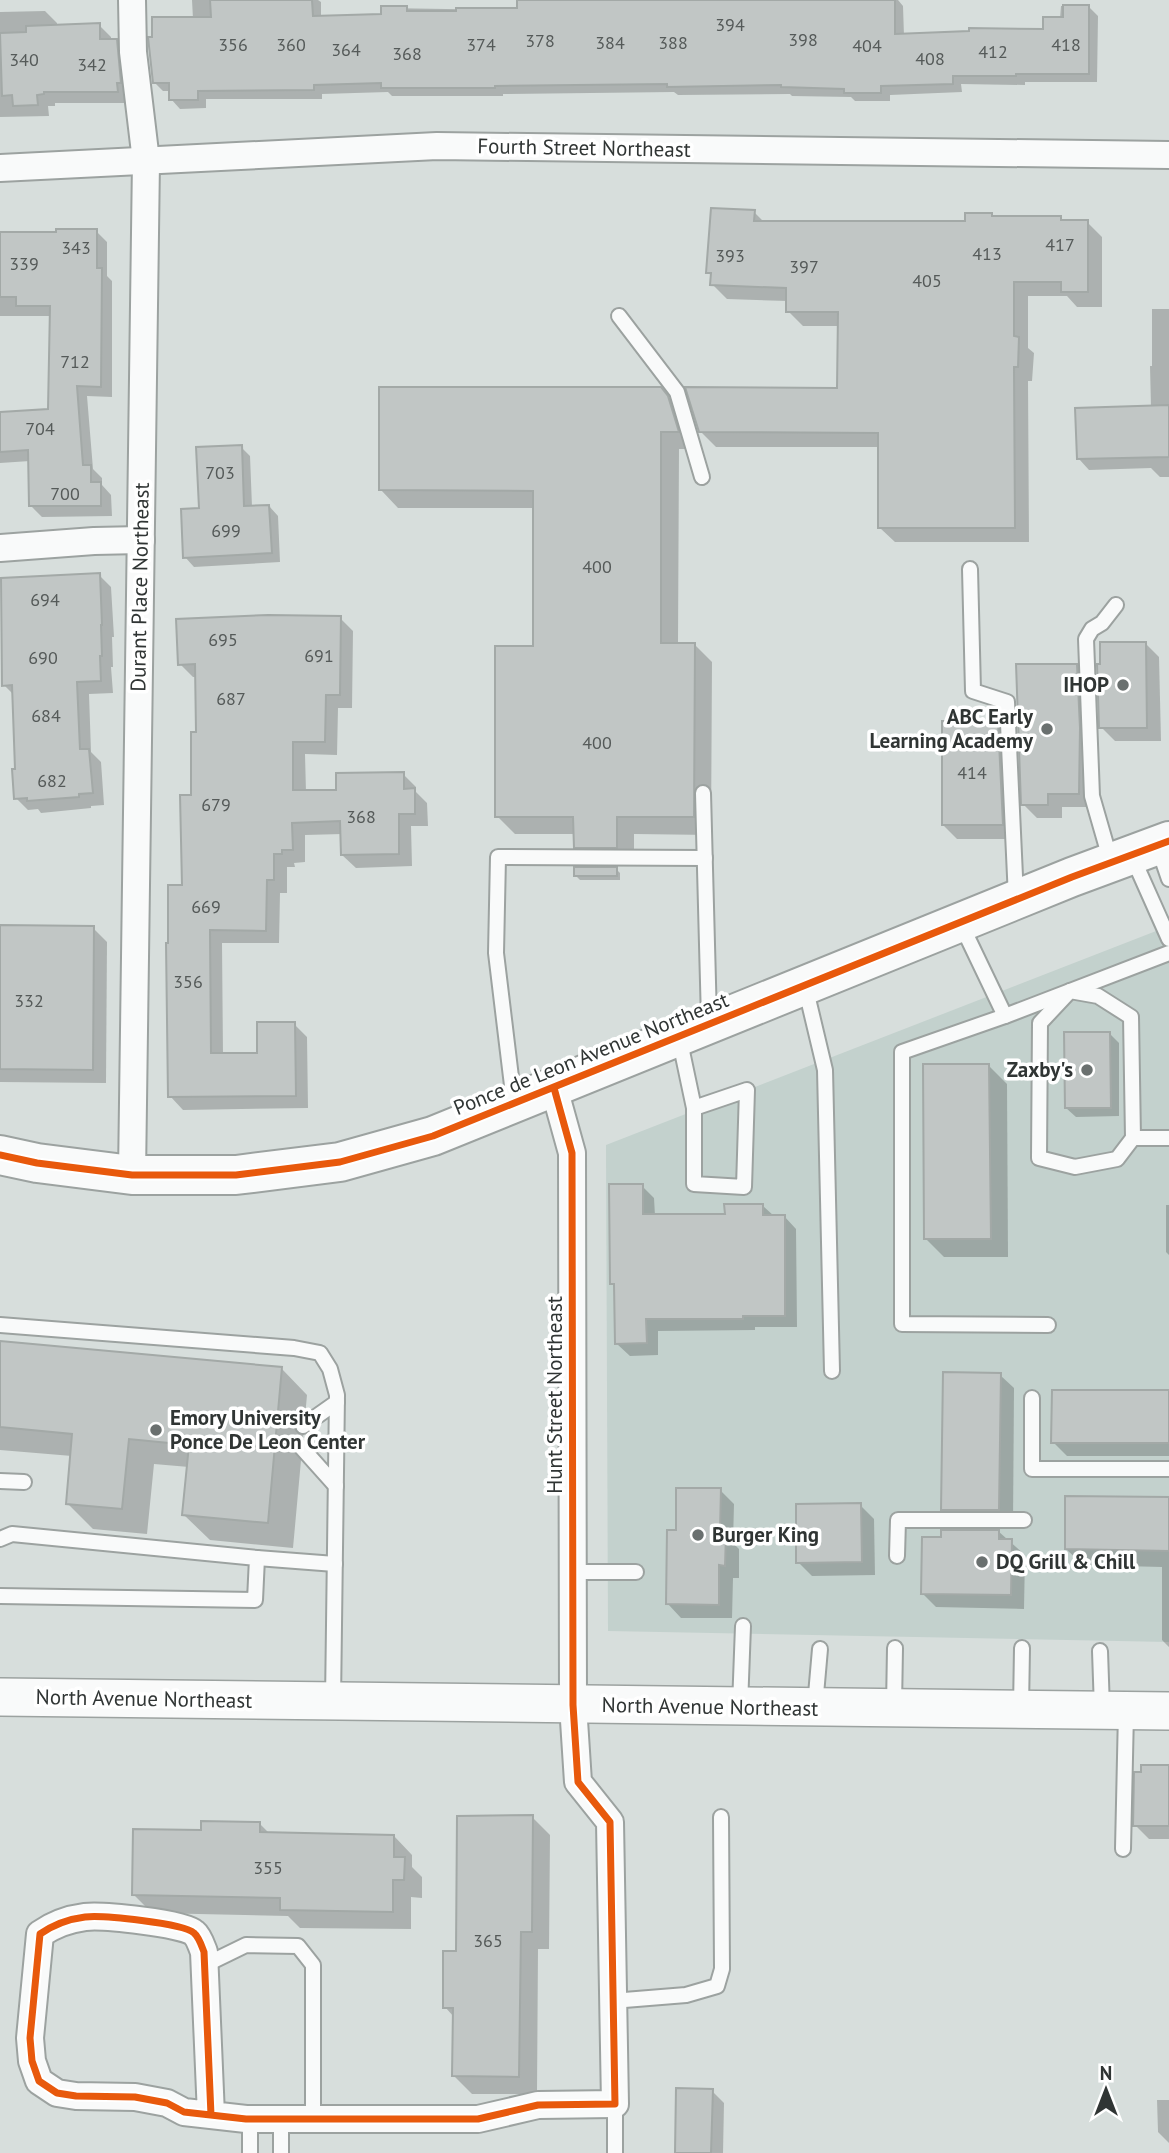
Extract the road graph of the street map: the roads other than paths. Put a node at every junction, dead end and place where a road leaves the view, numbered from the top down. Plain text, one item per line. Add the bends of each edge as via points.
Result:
1 (132, 0) edge
2 (1169, 155) edge
3 (146, 161) junction
4 (0, 168) edge
5 (619, 316) dead end
6 (702, 477) dead end
7 (141, 540) junction
8 (0, 548) edge
9 (970, 569) dead end
10 (1116, 605) dead end
11 (704, 793) dead end
12 (1148, 857) edge
13 (705, 858) junction
14 (1016, 900) junction
15 (960, 922) junction
16 (1169, 939) edge
17 (1169, 953) edge
18 (805, 985) junction
19 (1070, 991) junction
20 (1005, 1016) junction
21 (694, 1031) junction
22 (554, 1088) junction
23 (514, 1104) junction
24 (694, 1108) junction
25 (1133, 1138) junction
26 (1169, 1138) edge
27 (0, 1155) edge
28 (132, 1175) junction
29 (0, 1325) edge
30 (1048, 1325) dead end
31 (832, 1371) dead end
32 (1032, 1398) dead end
33 (337, 1402) junction
34 (303, 1426) dead end
35 (302, 1448) dead end
36 (1169, 1469) edge
37 (0, 1481) edge
38 (24, 1482) dead end
39 (336, 1486) junction
40 (1024, 1520) dead end
41 (0, 1539) edge
42 (897, 1556) dead end
43 (257, 1558) junction
44 (335, 1564) junction
45 (572, 1572) junction
46 (636, 1572) dead end
47 (0, 1596) edge
48 (743, 1626) dead end
49 (895, 1648) dead end
50 (1022, 1648) dead end
51 (820, 1649) dead end
52 (1100, 1651) dead end
53 (0, 1697) edge
54 (333, 1702) junction
55 (573, 1705) junction
56 (740, 1707) junction
57 (815, 1707) junction
58 (894, 1709) junction
59 (1021, 1710) junction
60 (1114, 1711) junction
61 (1169, 1711) edge
62 (721, 1817) dead end
63 (1122, 1849) dead end
64 (205, 1965) junction
65 (612, 2001) junction
66 (615, 2104) junction
67 (211, 2115) junction
68 (250, 2119) junction
69 (281, 2119) junction
70 (313, 2119) junction
71 (250, 2153) edge
72 (281, 2153) edge
73 (615, 2153) edge

1 - 3 street, Durant Place Northeast via 133,52
2 - 3 street, Fourth Street Northeast via 438,146
3 - 4 street, Fourth Street Northeast
3 - 7 street, Durant Place Northeast
5 - 6 lane via 677,392
7 - 8 street
7 - 28 street, Durant Place Northeast
9 - 14 lane via 973,691 1007,702
10 - 12 lane via 1086,639 1092,796
11 - 13 lane
12 - 14 highway, Ponce de Leon Avenue Northeast
12 - 16 lane
13 - 21 lane
13 - 23 lane via 498,857 496,953
14 - 15 highway, Ponce de Leon Avenue Northeast
15 - 18 highway, Ponce de Leon Avenue Northeast
15 - 20 lane
17 - 19 lane
18 - 21 highway, Ponce de Leon Avenue Northeast
18 - 31 lane via 825,1070
19 - 20 lane
19 - 25 lane via 1098,996 1131,1017
19 - 25 lane via 1040,1023 1039,1158 1074,1167 1116,1159
20 - 30 lane via 902,1052 902,1324
21 - 22 highway, Ponce de Leon Avenue Northeast
21 - 24 lane
22 - 23 highway, Ponce de Leon Avenue Northeast
22 - 45 street, Hunt Street Northeast via 572,1153
23 - 28 highway, Ponce de Leon Avenue Northeast via 433,1136 340,1162 236,1175
24 - 24 lane via 694,1184 744,1187 747,1090
25 - 26 lane
27 - 28 highway, Ponce de Leon Avenue Northeast
29 - 33 lane via 320,1353 330,1370
32 - 36 lane via 1032,1469
33 - 34 lane
33 - 39 lane
35 - 39 lane
37 - 38 lane
39 - 44 lane
40 - 42 lane via 898,1520
41 - 43 lane via 12,1534
43 - 44 lane
43 - 47 lane via 256,1600
44 - 54 lane
45 - 46 lane
45 - 55 street, Hunt Street Northeast
48 - 56 lane
49 - 58 lane
50 - 59 lane
51 - 57 lane
52 - 60 lane
53 - 54 main road, North Avenue Northeast
54 - 55 main road, North Avenue Northeast
55 - 56 main road, North Avenue Northeast
55 - 65 street, Hunt Street Northeast via 578,1783 610,1822
56 - 57 main road, North Avenue Northeast
57 - 58 main road, North Avenue Northeast
58 - 59 main road, North Avenue Northeast
59 - 60 main road, North Avenue Northeast
60 - 61 main road, North Avenue Northeast
60 - 63 lane
62 - 65 lane via 722,1969 717,1986 686,1995
64 - 67 street
64 - 67 street via 195,1933 179,1926 100,1916 51,1926 40,1934 30,2038 39,2081 57,2093 135,2097
64 - 70 lane via 246,1945 298,1946 313,1965
65 - 66 street, Hunt Street Northeast
66 - 70 street via 538,2105 478,2119
66 - 73 lane
67 - 68 street
68 - 69 street
68 - 71 lane
69 - 70 street
69 - 72 lane

